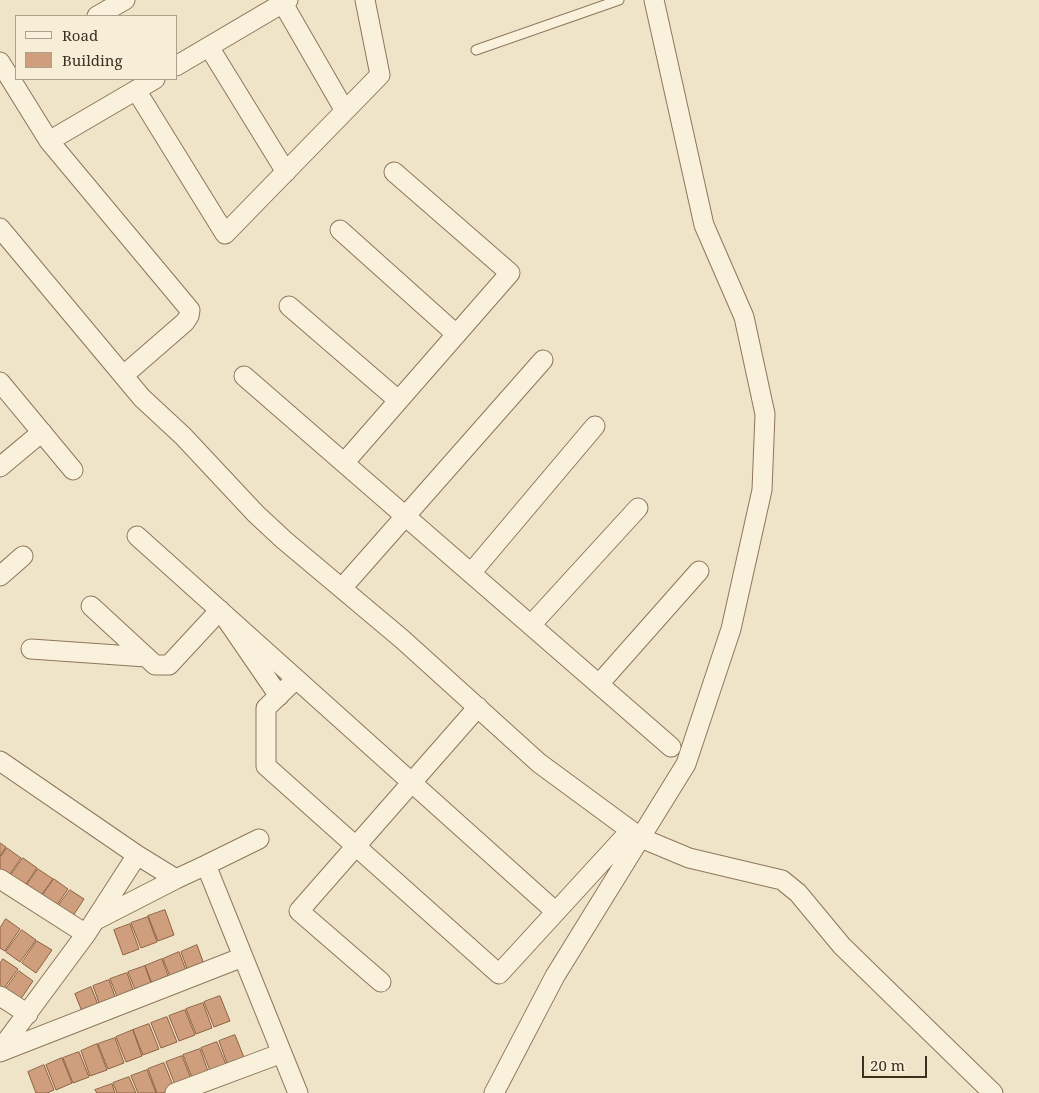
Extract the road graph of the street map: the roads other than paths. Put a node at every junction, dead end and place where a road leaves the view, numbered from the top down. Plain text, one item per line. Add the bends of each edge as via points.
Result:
1 (125, 0) edge
2 (365, 0) edge
3 (619, 0) edge
4 (654, 0) edge
5 (284, 1) edge
6 (99, 15) edge
7 (209, 47) junction
8 (476, 50) dead end
9 (7, 65) edge
10 (178, 65) edge
11 (15, 79) edge
12 (15, 80) edge
13 (153, 80) edge
14 (136, 90) junction
15 (345, 111) junction
16 (49, 141) junction
17 (286, 172) junction
18 (394, 172) dead end
19 (0, 228) edge
20 (340, 230) dead end
21 (289, 306) dead end
22 (456, 334) junction
23 (543, 360) dead end
24 (124, 375) junction
25 (244, 376) dead end
26 (0, 382) edge
27 (398, 400) junction
28 (595, 426) dead end
29 (42, 432) junction
30 (344, 463) junction
31 (0, 467) edge
32 (73, 470) dead end
33 (638, 508) dead end
34 (405, 516) junction
35 (137, 536) dead end
36 (23, 556) dead end
37 (698, 571) dead end
38 (471, 573) junction
39 (0, 576) edge
40 (342, 588) junction
41 (92, 606) dead end
42 (220, 610) junction
43 (531, 625) junction
44 (31, 649) dead end
45 (146, 657) junction
46 (296, 679) junction
47 (599, 684) junction
48 (279, 696) junction
49 (478, 707) junction
50 (671, 747) dead end
51 (0, 761) edge
52 (411, 782) junction
53 (635, 834) junction
54 (259, 839) dead end
55 (356, 846) junction
56 (138, 855) junction
57 (206, 866) junction
58 (0, 879) edge
59 (176, 879) junction
60 (556, 912) junction
61 (91, 927) junction
62 (242, 958) junction
63 (381, 982) dead end
64 (0, 996) edge
65 (28, 1014) junction
66 (0, 1051) edge
67 (282, 1053) junction
68 (176, 1093) edge
69 (298, 1093) edge
70 (494, 1093) edge
71 (993, 1093) edge

1 - 6 street
2 - 15 street via 380,75
3 - 8 lane
4 - 53 street via 704,225 744,318 765,414 762,490 731,628 686,764
5 - 7 street
5 - 15 street
7 - 10 street
7 - 17 street
9 - 11 street
12 - 16 street
13 - 14 street
14 - 16 street
14 - 17 street via 225,234
15 - 17 street
16 - 24 street via 190,310 185,322
18 - 22 street via 510,273
19 - 24 street
20 - 22 street
21 - 27 street
22 - 27 street
23 - 34 street
24 - 40 street via 142,398 183,436 256,514
25 - 30 street
26 - 29 street
27 - 30 street
28 - 38 street
29 - 31 street
29 - 32 street
30 - 34 street
33 - 43 street
34 - 38 street
34 - 40 street
35 - 42 street
36 - 39 street
37 - 47 street
38 - 43 street
40 - 49 street
41 - 45 street
42 - 45 street via 169,665 155,666
42 - 46 street
42 - 48 street
43 - 47 street
44 - 45 street
46 - 48 street
46 - 52 street
47 - 50 street
48 - 55 street via 266,708 266,766
49 - 52 street
49 - 53 street via 539,763
51 - 56 street
52 - 55 street
52 - 60 street
53 - 60 street
53 - 70 street
53 - 71 street via 689,858 782,880 798,893 842,946
54 - 57 street
55 - 60 street via 500,974
55 - 63 street via 299,911
56 - 59 street
56 - 61 street
57 - 59 street
57 - 62 street
58 - 61 street
59 - 61 street
61 - 65 street
62 - 66 street
62 - 67 street
64 - 65 street
65 - 66 street
67 - 68 street
67 - 69 street

